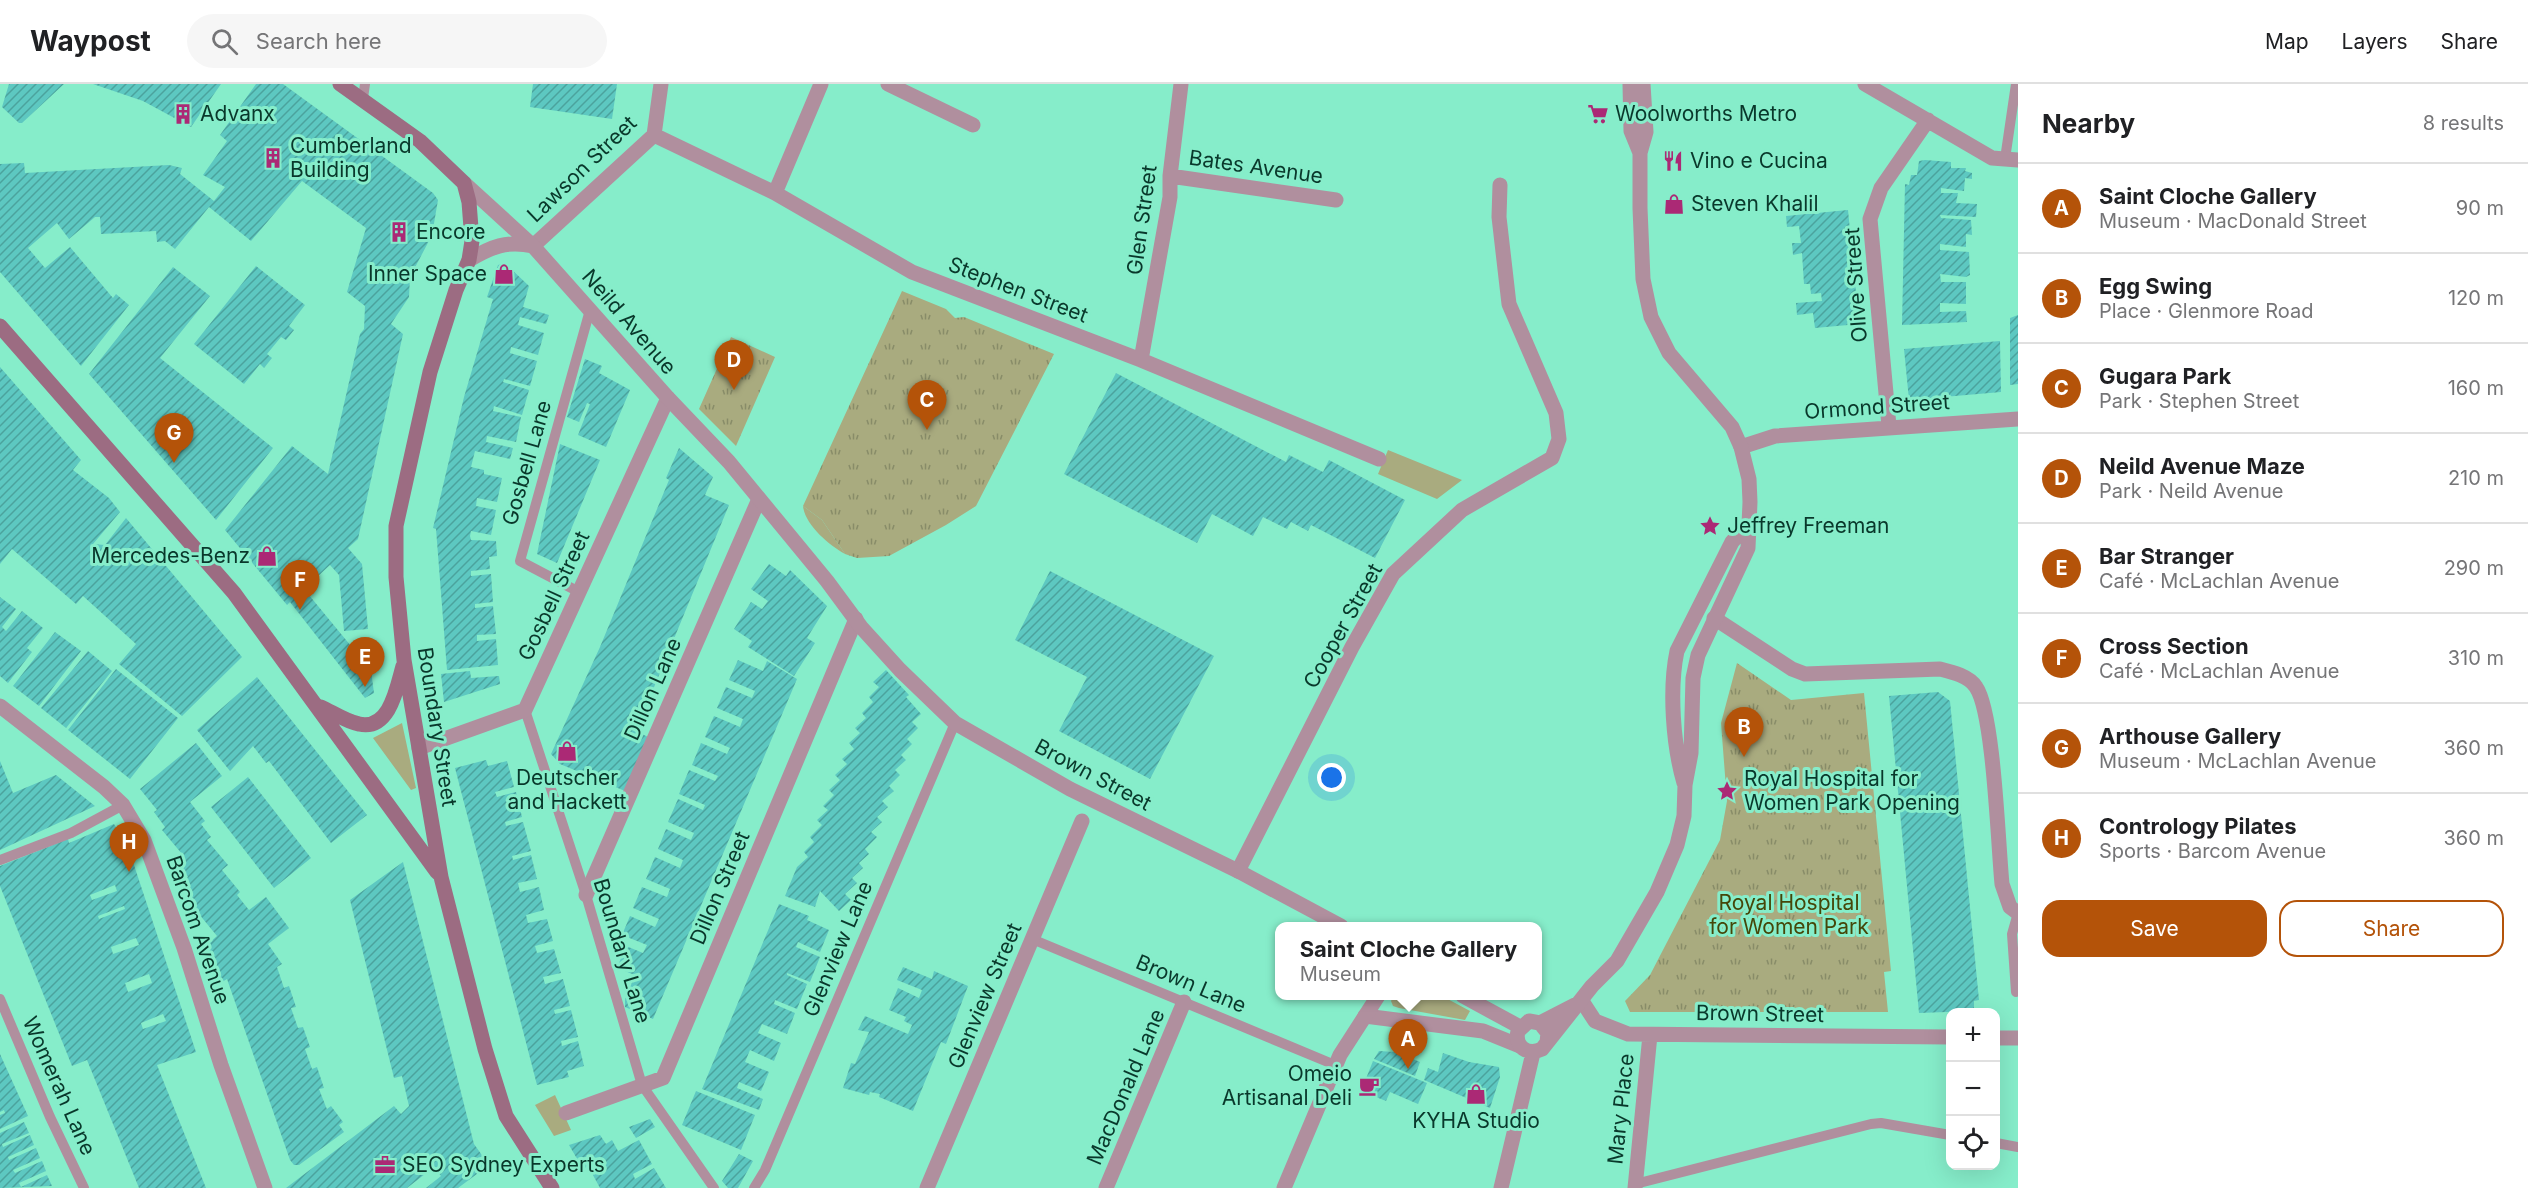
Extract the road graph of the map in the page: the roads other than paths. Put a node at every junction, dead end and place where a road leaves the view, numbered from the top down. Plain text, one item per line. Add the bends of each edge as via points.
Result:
1 (340, 84) edge
2 (662, 84) edge
3 (821, 84) edge
4 (888, 84) edge
5 (1181, 84) edge
6 (1630, 84) edge
7 (1643, 84) edge
8 (1865, 84) edge
9 (2016, 84) edge
10 (364, 91) edge
11 (1929, 120) junction
12 (973, 125) dead end
13 (654, 135) junction
14 (1640, 153) junction
15 (2011, 160) edge
16 (1170, 176) junction
17 (464, 183) junction
18 (1500, 185) dead end
19 (775, 193) junction
20 (1336, 200) dead end
21 (533, 246) junction
22 (469, 260) junction
23 (590, 309) junction
24 (0, 326) edge
25 (1141, 360) junction
26 (668, 398) junction
27 (2018, 419) edge
28 (1889, 426) junction
29 (1741, 447) junction
30 (1378, 459) dead end
31 (759, 499) junction
32 (1747, 525) junction
33 (579, 592) junction
34 (1714, 618) junction
35 (856, 619) junction
36 (404, 660) junction
37 (0, 706) edge
38 (319, 706) junction
39 (525, 710) junction
40 (955, 723) junction
41 (419, 748) junction
42 (1685, 785) junction
43 (123, 805) junction
44 (1082, 821) dead end
45 (0, 860) edge
46 (1238, 871) junction
47 (441, 877) junction
48 (586, 895) junction
49 (2018, 913) edge
50 (1332, 922) edge
51 (1032, 939) junction
52 (2016, 992) dead end
53 (0, 999) edge
54 (1375, 1000) edge
55 (1470, 1000) edge
56 (1582, 1001) junction
57 (1184, 1002) junction
58 (1365, 1016) junction
59 (1540, 1023) junction
60 (1520, 1027) junction
61 (1650, 1035) junction
62 (1946, 1037) edge
63 (2000, 1038) edge
64 (2018, 1038) edge
65 (1547, 1042) junction
66 (1526, 1049) junction
67 (1335, 1065) junction
68 (642, 1086) junction
69 (566, 1113) dead end
70 (1946, 1134) edge
71 (2000, 1144) edge
72 (2018, 1147) edge
73 (1635, 1186) edge
74 (84, 1188) edge
75 (265, 1188) edge
76 (552, 1188) edge
77 (714, 1188) edge
78 (754, 1188) edge
79 (927, 1188) edge
80 (1106, 1188) edge
81 (1284, 1188) edge
82 (1500, 1188) edge

1 - 10 main road, Neild Avenue
2 - 13 street, Lawson Street
3 - 19 street
4 - 12 street
5 - 16 street, Glen Street
6 - 14 street via 1631,131
7 - 14 street via 1646,132
8 - 11 street
9 - 15 lane
10 - 17 main road, Neild Avenue
11 - 15 street via 1992,158
11 - 28 street, Olive Street via 1881,188 1870,219
13 - 19 street, Stephen Street
13 - 21 street, Lawson Street
14 - 29 street via 1643,279 1651,317 1669,353 1732,427
16 - 20 street, Bates Avenue
16 - 25 street, Glen Street via 1170,197
17 - 21 street, Neild Avenue
17 - 22 main road, Boundary Street via 471,219
18 - 46 street, Cooper Street via 1499,217 1509,304 1556,413 1559,440 1552,458 1462,510 1393,574
19 - 25 street, Stephen Street via 912,272
21 - 22 street via 517,242 499,244
21 - 23 street, Neild Avenue
22 - 36 main road, Boundary Street via 430,372 396,526
23 - 26 street, Neild Avenue
23 - 33 lane, Gosbell Lane via 520,561
24 - 38 main road via 234,593
25 - 30 street, Stephen Street
26 - 31 street, Neild Avenue
26 - 33 street, Gosbell Street
27 - 28 street, Ormond Street
28 - 29 street, Ormond Street via 1775,436
29 - 32 street via 1749,479
31 - 35 street, Neild Avenue
31 - 48 street, Dillon Lane
32 - 34 street via 1748,548
32 - 42 street via 1732,542 1677,651 1673,668 1676,756
33 - 39 street, Gosbell Street
34 - 42 street via 1693,678 1691,753
34 - 49 street via 1805,674 1940,669 1959,674 1976,685 1984,704 1988,732 2002,884 2010,907
35 - 40 street, Brown Street via 900,670
35 - 68 street, Dillon Street via 663,1078
36 - 38 main road via 388,711 372,723 360,724
36 - 41 main road, Boundary Street
37 - 43 street, Barcom Avenue
38 - 47 main road
39 - 41 street
39 - 48 lane, Boundary Lane
40 - 46 street, Brown Street via 1070,789
40 - 78 lane, Glenview Lane
41 - 47 main road, Boundary Street
42 - 56 street via 1684,816 1677,845 1657,892 1617,961
43 - 45 lane via 72,833
43 - 75 street, Barcom Avenue via 144,840 156,872
44 - 51 street, Glenview Street
46 - 50 street, Brown Street
47 - 76 main road, Boundary Street via 506,1116
48 - 68 lane, Boundary Lane
49 - 52 lane via 2012,934
51 - 57 lane, Brown Lane
51 - 79 street, Glenview Street
53 - 74 lane, Womerah Lane
54 - 58 street
55 - 60 street
56 - 59 street
56 - 61 street, Brown Street via 1595,1021 1607,1028
56 - 65 street
57 - 67 lane, Brown Lane
57 - 80 street, MacDonald Lane
58 - 66 street via 1483,1032
58 - 67 street
59 - 60 street via 1529,1021
59 - 65 street via 1548,1033
60 - 66 street via 1516,1036
61 - 62 street, Brown Street
61 - 73 street, Mary Place
63 - 64 street
65 - 66 street via 1542,1049
66 - 82 street
67 - 81 street
68 - 69 street, Dillon Street
68 - 77 lane, Boundary Lane
70 - 73 lane via 1871,1124
71 - 72 lane

